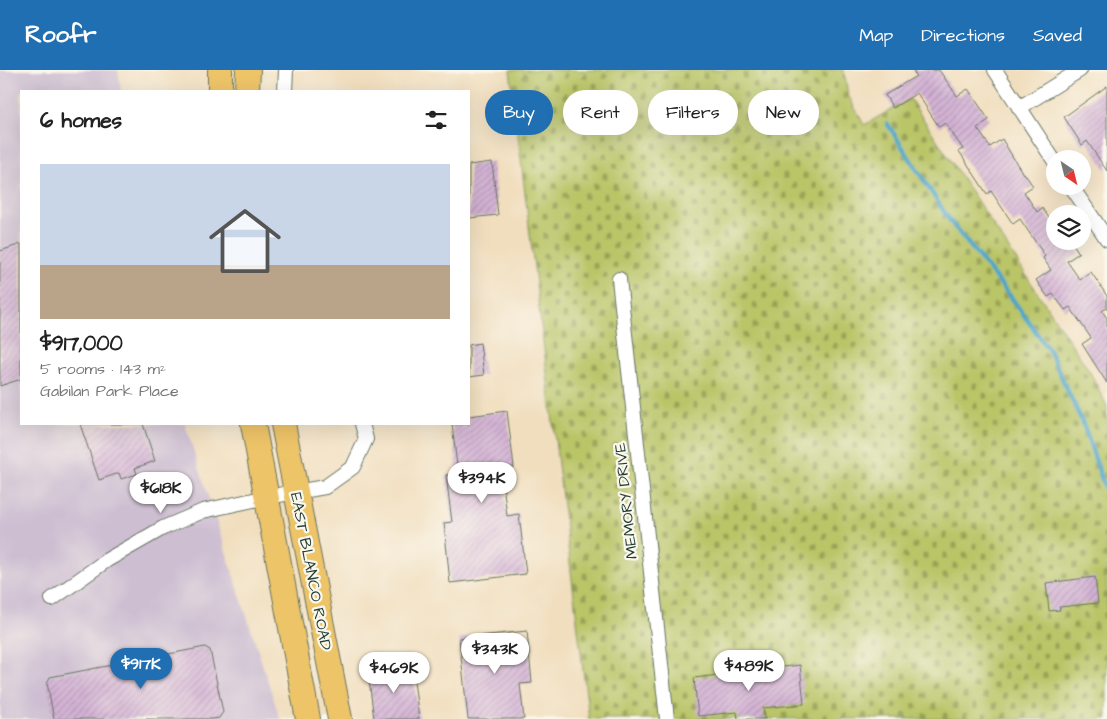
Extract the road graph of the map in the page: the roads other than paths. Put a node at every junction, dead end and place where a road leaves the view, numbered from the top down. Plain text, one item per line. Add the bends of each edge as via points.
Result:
1 (220, 70) edge
2 (248, 70) edge
3 (286, 70) edge
4 (995, 70) edge
5 (1080, 70) edge
6 (220, 90) edge
7 (247, 90) edge
8 (285, 90) edge
9 (1019, 108) junction
10 (1047, 150) edge
11 (1077, 195) edge
12 (1107, 239) edge
13 (619, 280) dead end
14 (253, 425) edge
15 (284, 425) edge
16 (362, 425) edge
17 (296, 493) junction
18 (267, 496) junction
19 (52, 599) dead end
20 (308, 719) edge
21 (340, 719) edge
22 (667, 719) edge

1 - 6 highway
2 - 7 highway
3 - 8 street
4 - 9 street
5 - 9 street
9 - 10 street
11 - 12 street
13 - 22 street, MEMORY DRIVE
14 - 18 highway, EAST BLANCO ROAD
15 - 17 highway, EAST BLANCO ROAD
16 - 17 street via 366,439 354,467 326,487
17 - 18 street
17 - 21 highway, EAST BLANCO ROAD
18 - 19 street via 203,511 163,528 107,560
18 - 20 highway, EAST BLANCO ROAD

